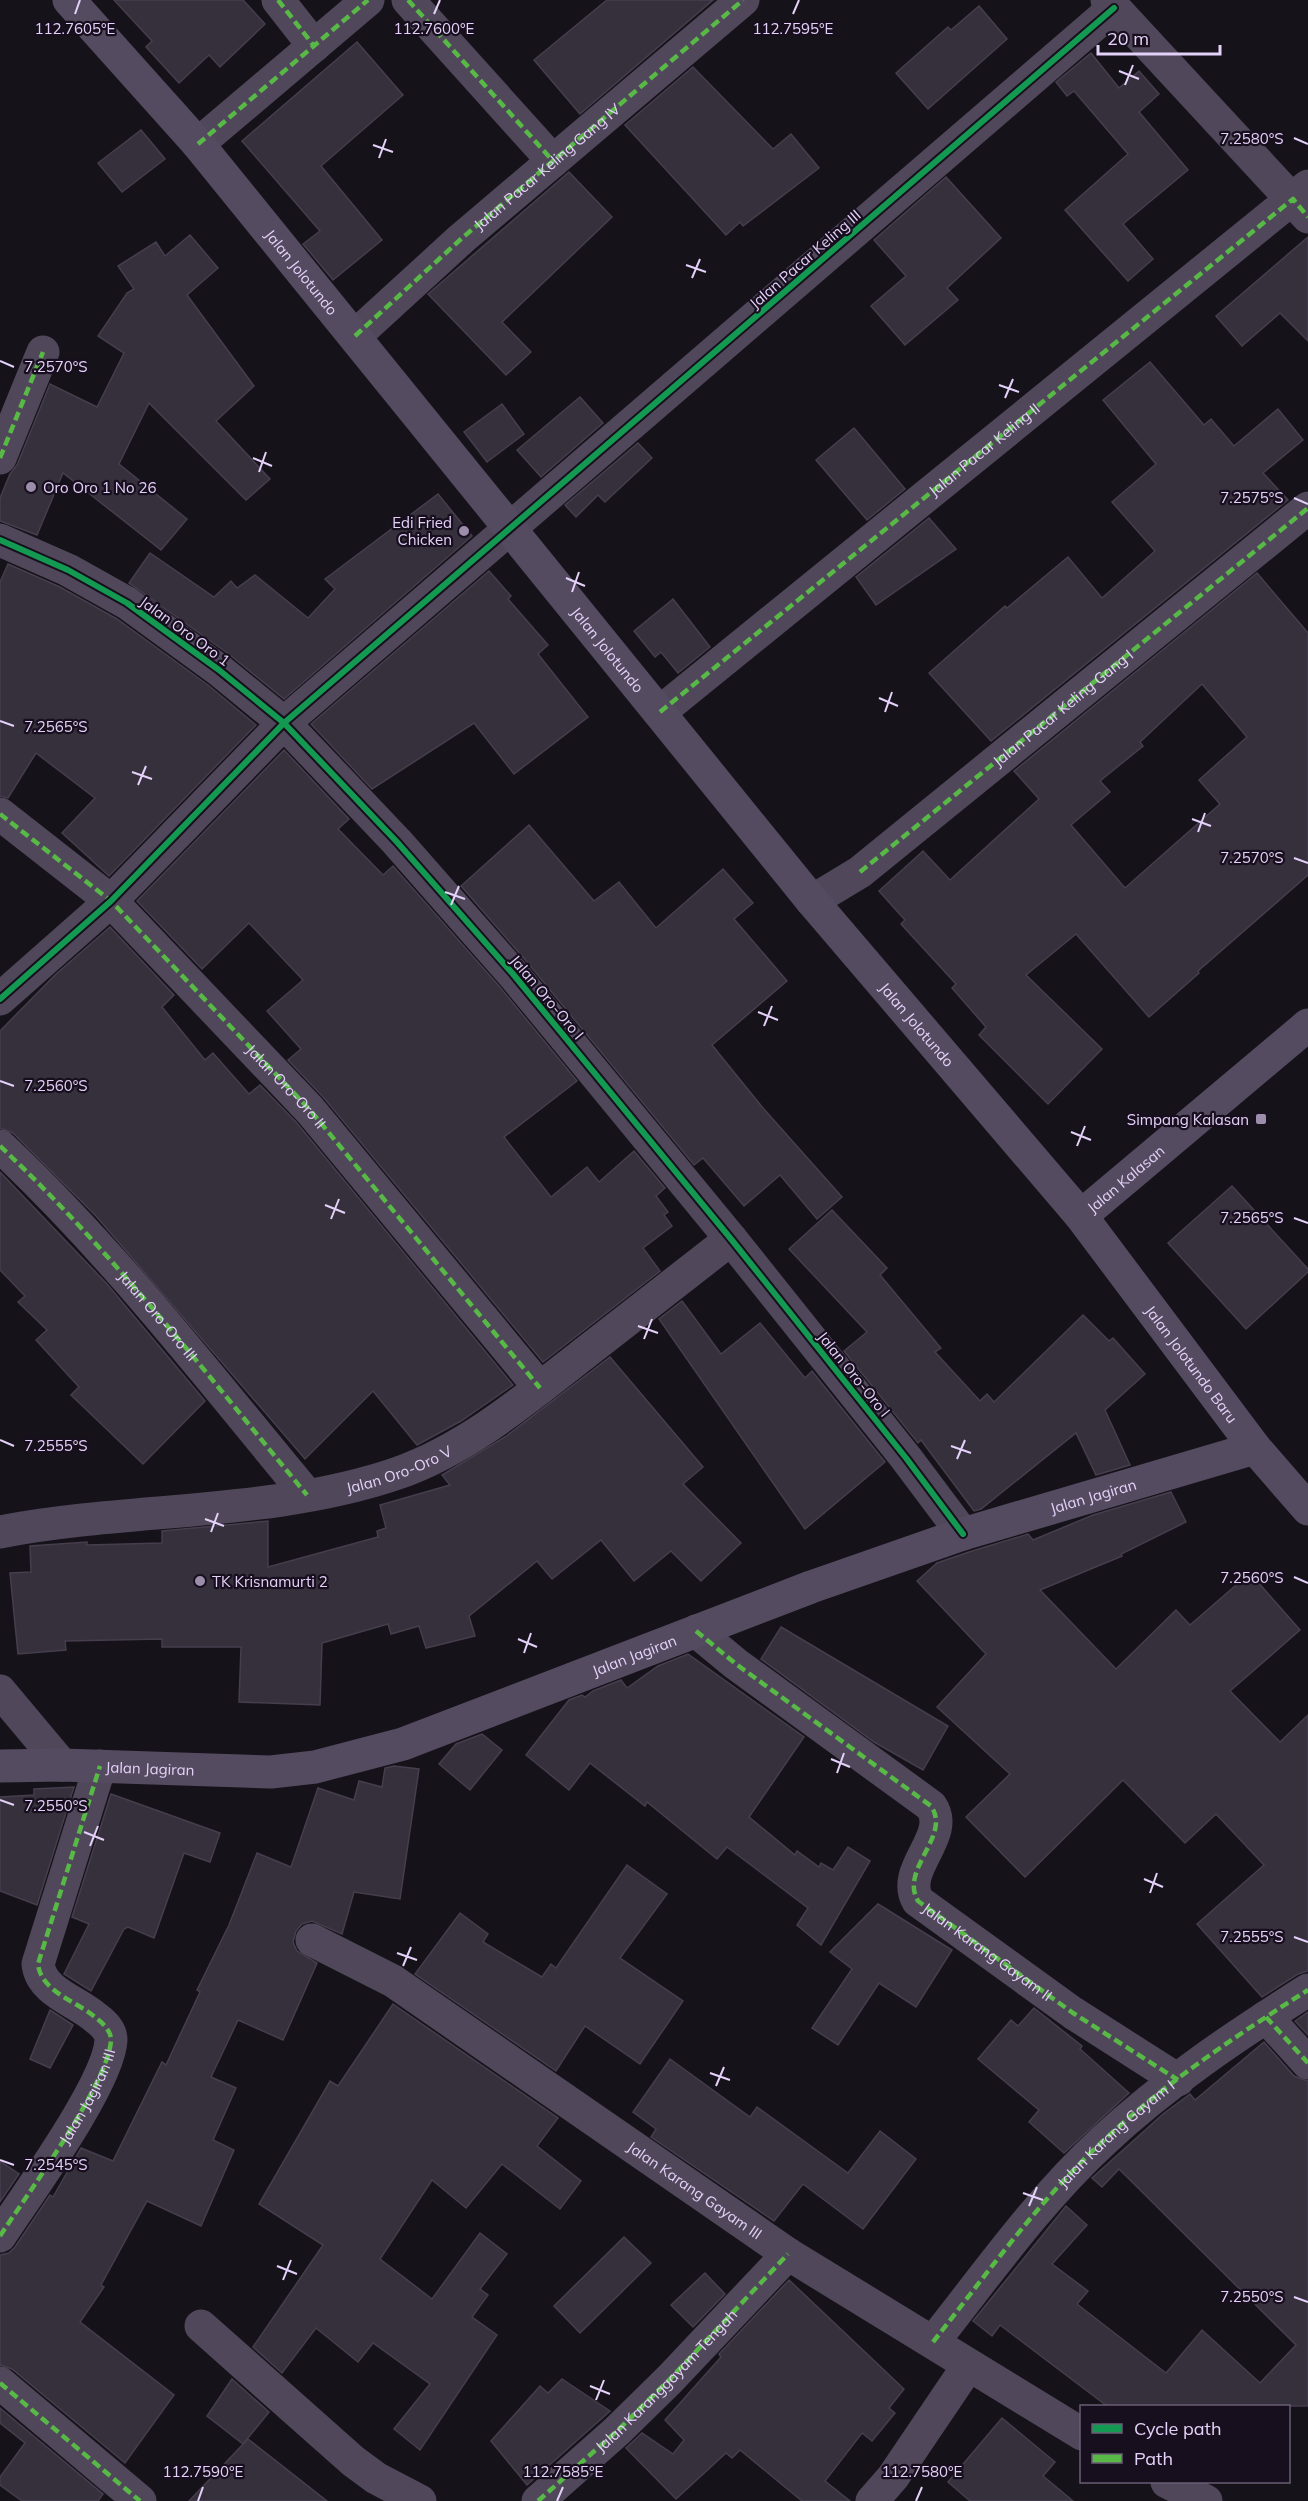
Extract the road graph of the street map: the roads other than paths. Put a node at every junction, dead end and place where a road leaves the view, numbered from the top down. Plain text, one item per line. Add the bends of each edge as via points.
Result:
1 (69, 0) edge
2 (278, 0) edge
3 (368, 0) edge
4 (408, 0) edge
5 (743, 0) edge
6 (1111, 4) edge
7 (314, 46) junction
8 (198, 144) junction
9 (553, 161) junction
10 (1303, 201) edge
11 (355, 336) junction
12 (43, 352) dead end
13 (0, 458) edge
14 (1308, 508) edge
15 (510, 527) junction
16 (0, 540) edge
17 (660, 712) junction
18 (284, 723) junction
19 (0, 814) edge
20 (111, 901) junction
21 (812, 901) junction
22 (0, 999) edge
23 (1308, 1024) edge
24 (0, 1146) edge
25 (1081, 1216) junction
26 (731, 1239) junction
27 (540, 1388) junction
28 (1255, 1448) junction
29 (307, 1496) junction
30 (1308, 1509) edge
31 (0, 1532) edge
32 (963, 1534) junction
33 (696, 1631) junction
34 (0, 1691) edge
35 (62, 1765) junction
36 (0, 1766) edge
37 (100, 1766) junction
38 (312, 1940) dead end
39 (1308, 1990) edge
40 (1266, 2017) junction
41 (1308, 2063) edge
42 (1178, 2080) junction
43 (0, 2236) edge
44 (788, 2254) junction
45 (201, 2326) dead end
46 (933, 2342) junction
47 (968, 2366) junction
48 (0, 2383) edge
49 (1080, 2433) edge
50 (1171, 2483) edge
51 (140, 2501) edge
52 (420, 2501) edge
53 (538, 2501) edge
54 (872, 2501) edge
55 (1206, 2501) edge

1 - 8 main road, Jalan Jolotundo
2 - 7 street
3 - 7 street
4 - 9 street
5 - 9 street, Jalan Pacar Keling Gang IV
6 - 10 street
6 - 15 street, Jalan Pacar Keling III
7 - 8 street
8 - 11 main road, Jalan Jolotundo
9 - 11 street, Jalan Pacar Keling Gang IV
10 - 17 street, Jalan Pacar Keling II
11 - 15 main road, Jalan Jolotundo
12 - 13 street
14 - 21 street, Jalan Pacar Keling Gang I via 860,872
15 - 17 main road, Jalan Jolotundo
15 - 18 street
16 - 18 street, Jalan Oro Oro 1 via 69,570 127,603
17 - 21 main road, Jalan Jolotundo
18 - 20 street
18 - 26 street, Jalan Oro-Oro I via 397,842 505,965
19 - 20 street, Jalan Oro-Oro II
20 - 22 street
20 - 27 street, Jalan Oro-Oro II via 310,1110
21 - 25 main road, Jalan Jolotundo
23 - 25 main road, Jalan Kalasan
24 - 29 street, Jalan Oro-Oro III via 127,1278
25 - 28 main road, Jalan Jolotundo Baru
26 - 27 street, Jalan Oro-Oro V
26 - 32 street, Jalan Oro-Oro I
27 - 29 street, Jalan Oro-Oro V via 460,1444 432,1458 399,1473
28 - 30 main road, Jalan Jolotundo Baru
28 - 32 main road, Jalan Jagiran
29 - 31 street, Jalan Oro-Oro V
32 - 33 main road, Jalan Jagiran
33 - 37 main road, Jalan Jagiran via 403,1744 315,1767 248,1772
33 - 42 street, Jalan Karang Gayam II via 931,1806 936,1815 934,1830 913,1879 918,1901 1073,2013
34 - 35 street
35 - 36 main road, Jalan Jagiran
35 - 37 main road, Jalan Jagiran
37 - 43 street, Jalan Jagiran III via 38,1964 40,1976 48,1985 103,2024 111,2039 109,2052 79,2114
38 - 44 street, Jalan Karang Gayam III via 393,1981
39 - 40 street, Jalan Karang Gayam I
40 - 41 street
40 - 42 street, Jalan Karang Gayam I
42 - 46 street, Jalan Karang Gayam I via 1110,2134 1062,2183
44 - 46 street, Jalan Karang Gayam III
44 - 53 street, Jalan Karanggayam Tengah via 670,2379
45 - 52 street via 353,2461 394,2489
46 - 47 street, Jalan Karang Gayam III
47 - 49 street, Jalan Karang Gayam III
47 - 54 street
48 - 51 street
50 - 55 street

